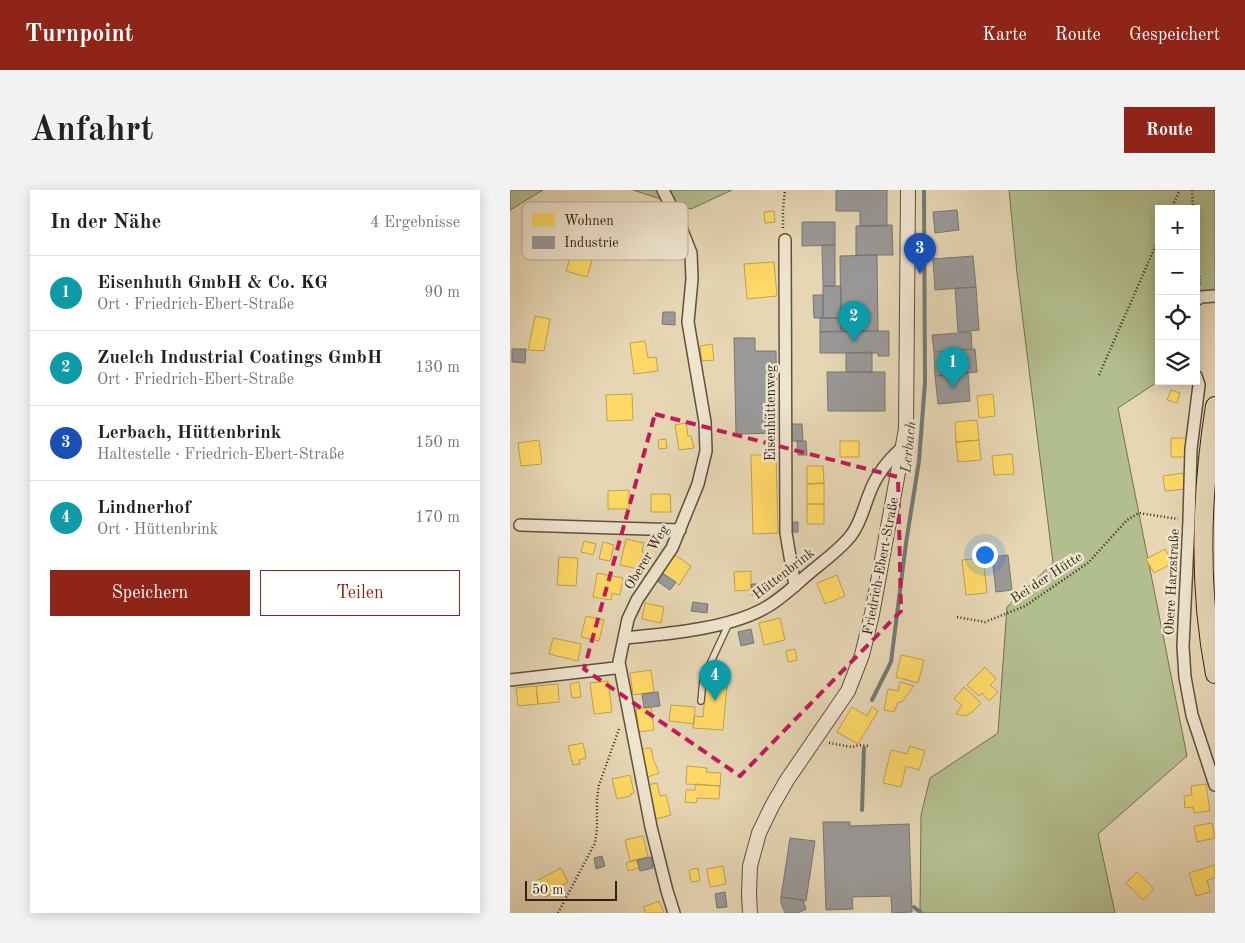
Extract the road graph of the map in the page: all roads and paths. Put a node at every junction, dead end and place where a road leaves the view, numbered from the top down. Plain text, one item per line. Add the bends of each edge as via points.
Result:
1 (663, 190) edge
2 (785, 190) edge
3 (908, 190) edge
4 (1180, 190) edge
5 (1192, 190) edge
6 (669, 202) edge
7 (1173, 205) edge
8 (1193, 205) edge
9 (785, 240) joint
10 (688, 245) edge
11 (1155, 247) edge
12 (1196, 250) edge
13 (1199, 295) edge
14 (1215, 296) edge
15 (1200, 299) edge
16 (1099, 375) dead end
17 (1199, 385) edge
18 (1215, 406) edge
19 (904, 446) junction
20 (1189, 521) junction
21 (520, 525) dead end
22 (680, 530) junction
23 (795, 586) junction
24 (957, 617) dead end
25 (730, 621) junction
26 (624, 638) junction
27 (615, 668) dead end
28 (1215, 674) edge
29 (510, 680) edge
30 (700, 701) dead end
31 (628, 709) junction
32 (829, 743) dead end
33 (870, 746) dead end
34 (1215, 785) edge
35 (558, 913) edge
36 (674, 913) edge
37 (750, 913) edge

1 - 6 street, Oberer Weg
2 - 9 path via 782,210
3 - 19 street, Friedrich-Ebert-Straße
4 - 7 path
5 - 8 path
9 - 23 street, Eisenhüttenweg via 786,533
10 - 22 street, Oberer Weg via 692,280 688,322 706,432 706,451
11 - 16 path
12 - 13 path
14 - 15 street
17 - 20 street, Obere Harzstraße via 1191,449
18 - 28 main road via 1203,532 1206,618
19 - 23 street, Hüttenbrink via 888,461 875,481 852,534
19 - 37 street, Friedrich-Ebert-Straße via 862,655 848,691 787,780 759,833 750,866
20 - 24 path, Bei der Hütte via 1139,513 1127,520 1088,563 1025,606 985,622
20 - 34 street, Obere Harzstraße via 1183,646 1185,677 1192,715
21 - 22 street
22 - 26 street, Oberer Weg via 634,607
23 - 25 street, Hüttenbrink via 768,607
25 - 26 street, Hüttenbrink via 686,631
25 - 30 lane via 703,679
26 - 31 street, Oberer Weg via 619,662
27 - 29 street
31 - 35 path via 599,786 594,843
31 - 36 street, Oberer Weg via 651,827
32 - 33 path

